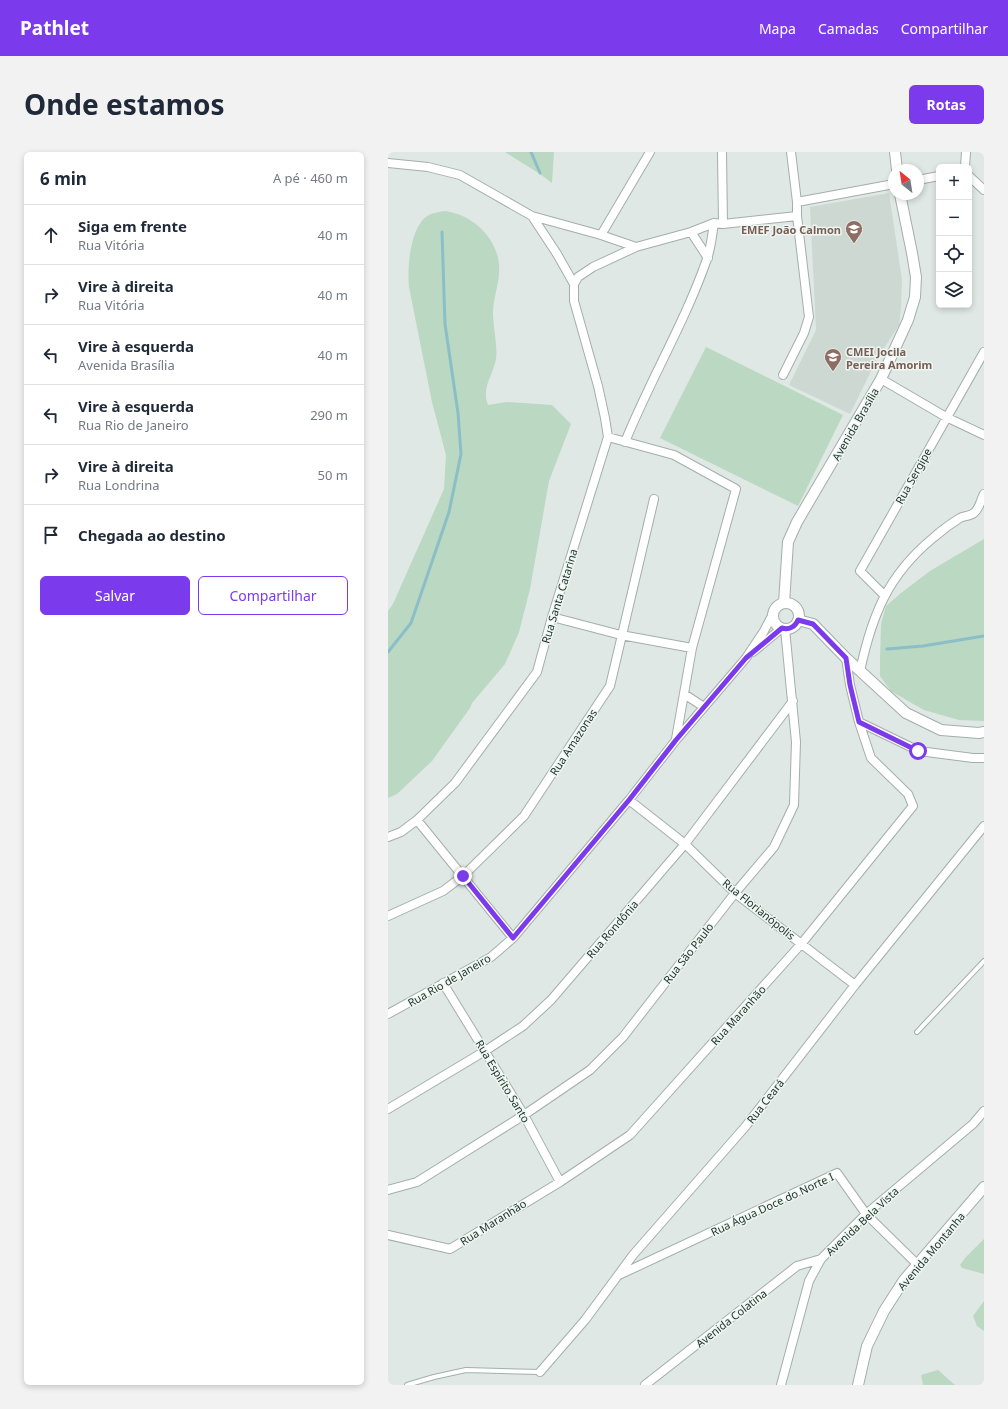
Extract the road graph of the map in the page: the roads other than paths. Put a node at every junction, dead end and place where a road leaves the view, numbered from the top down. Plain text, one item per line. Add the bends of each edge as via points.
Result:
1 (650, 152) edge
2 (722, 152) edge
3 (791, 152) edge
4 (895, 152) edge
5 (966, 152) edge
6 (388, 163) edge
7 (896, 164) edge
8 (965, 164) edge
9 (936, 177) edge
10 (924, 179) edge
11 (972, 179) edge
12 (888, 185) edge
13 (984, 190) edge
14 (901, 200) edge
15 (796, 202) junction
16 (532, 216) junction
17 (796, 216) junction
18 (714, 223) junction
19 (723, 224) junction
20 (691, 232) junction
21 (601, 235) junction
22 (636, 246) junction
23 (708, 258) junction
24 (574, 284) junction
25 (984, 352) edge
26 (783, 375) dead end
27 (881, 379) junction
28 (946, 417) junction
29 (984, 435) edge
30 (608, 437) junction
31 (625, 442) junction
32 (984, 494) edge
33 (654, 499) dead end
34 (884, 595) junction
35 (784, 603) junction
36 (774, 612) junction
37 (552, 617) junction
38 (798, 620) junction
39 (783, 628) junction
40 (621, 635) junction
41 (692, 648) junction
42 (746, 658) junction
43 (846, 658) junction
44 (860, 671) junction
45 (684, 694) junction
46 (792, 701) junction
47 (704, 707) junction
48 (859, 722) junction
49 (984, 732) edge
50 (676, 740) junction
51 (984, 758) edge
52 (629, 800) junction
53 (417, 820) junction
54 (984, 826) edge
55 (388, 837) edge
56 (685, 844) junction
57 (463, 876) junction
58 (735, 893) junction
59 (388, 916) edge
60 (513, 938) junction
61 (802, 943) junction
62 (984, 961) edge
63 (443, 983) junction
64 (855, 985) junction
65 (388, 1014) edge
66 (917, 1032) dead end
67 (485, 1051) junction
68 (388, 1109) edge
69 (984, 1111) edge
70 (524, 1115) junction
71 (560, 1182) junction
72 (984, 1187) edge
73 (388, 1190) edge
74 (866, 1214) junction
75 (388, 1235) edge
76 (821, 1259) junction
77 (918, 1265) junction
78 (618, 1276) junction
79 (540, 1372) joint
80 (779, 1384) edge
81 (407, 1385) edge
82 (645, 1385) edge
83 (858, 1385) edge

1 - 21 street
2 - 19 street
3 - 15 street
4 - 7 street
5 - 8 street
6 - 16 street via 428,167 460,175
9 - 10 street
11 - 13 street
12 - 15 street
14 - 27 street, Avenida Brasília via 916,277 915,297 908,320
15 - 17 street
16 - 21 street
16 - 24 street
17 - 19 street
17 - 26 street via 808,317 804,333
18 - 19 street
18 - 20 street
18 - 23 street
20 - 22 street
20 - 23 street
21 - 22 street
22 - 24 street via 586,271
23 - 31 street
24 - 30 street via 574,301 598,386
25 - 28 street, Rua Sergipe
27 - 28 street
27 - 35 street, Avenida Brasília via 788,542
28 - 29 street
28 - 34 street, Rua Sergipe via 860,571
30 - 31 street
30 - 37 street, Rua Santa Catarina
31 - 41 street, Rua Rio de Janeiro via 674,456 736,488
32 - 34 street via 973,514 949,525 916,552
33 - 40 street, Rua Amazonas
34 - 44 street via 871,626
35 - 36 street
35 - 38 street via 796,608
36 - 39 street via 775,622
36 - 42 street, Rua Rio de Janeiro
37 - 40 street
37 - 53 street, Rua Santa Catarina via 537,672 455,783
38 - 39 street via 793,627
38 - 43 street via 813,624
39 - 42 street, Rua Rio de Janeiro
39 - 46 street, Rua São Paulo
40 - 41 street
40 - 57 street, Rua Amazonas via 610,686 524,816
41 - 45 street, Rua Rio de Janeiro
42 - 47 street, Rua Rio de Janeiro
43 - 44 street
43 - 48 street
44 - 49 street via 906,713 941,730
45 - 47 street
45 - 50 street, Rua Rio de Janeiro
46 - 56 street, Rua Rondônia
46 - 58 street, Rua São Paulo via 796,742 794,805 774,847
47 - 50 street, Rua Rio de Janeiro
48 - 51 street via 918,751
48 - 61 street, Rua Maranhão via 871,758 908,794 913,806
50 - 52 street, Rua Rio de Janeiro
52 - 56 street, Rua Florianópolis
52 - 60 street, Rua Rio de Janeiro
53 - 55 street, Rua Santa Catarina via 401,832
53 - 57 street
54 - 64 street, Rua Ceará
56 - 58 street, Rua Florianópolis
56 - 67 street, Rua Rondônia via 551,1000 523,1026
57 - 59 street, Rua Amazonas via 443,891
57 - 60 street
58 - 61 street, Rua Florianópolis
58 - 70 street, Rua São Paulo via 623,1037 590,1070
60 - 63 street, Rua Rio de Janeiro via 491,957
61 - 64 street, Rua Florianópolis
61 - 71 street, Rua Maranhão via 630,1135
62 - 66 lane
63 - 65 street, Rua Rio de Janeiro
63 - 67 street, Rua Espírito Santo
64 - 78 street, Rua Ceará via 745,1127 633,1255
67 - 68 street, Rua Rondônia
67 - 70 street, Rua Espírito Santo
69 - 74 street, Avenida Bela Vista via 973,1124
70 - 71 street, Rua Espírito Santo
70 - 73 street, Rua São Paulo via 417,1182
71 - 75 street, Rua Maranhão via 450,1249
72 - 77 street, Avenida Montanha
74 - 76 street, Avenida Bela Vista
74 - 77 street, Rua Água Doce do Norte I
74 - 78 street, Rua Água Doce do Norte I via 837,1173
76 - 80 street, Avenida Bela Vista via 809,1281
76 - 82 street, Avenida Colatina via 797,1266
77 - 83 street, Avenida Montanha via 904,1280 884,1311 867,1346
78 - 79 street, Rua Ceará via 585,1320
79 - 81 lane via 466,1370

